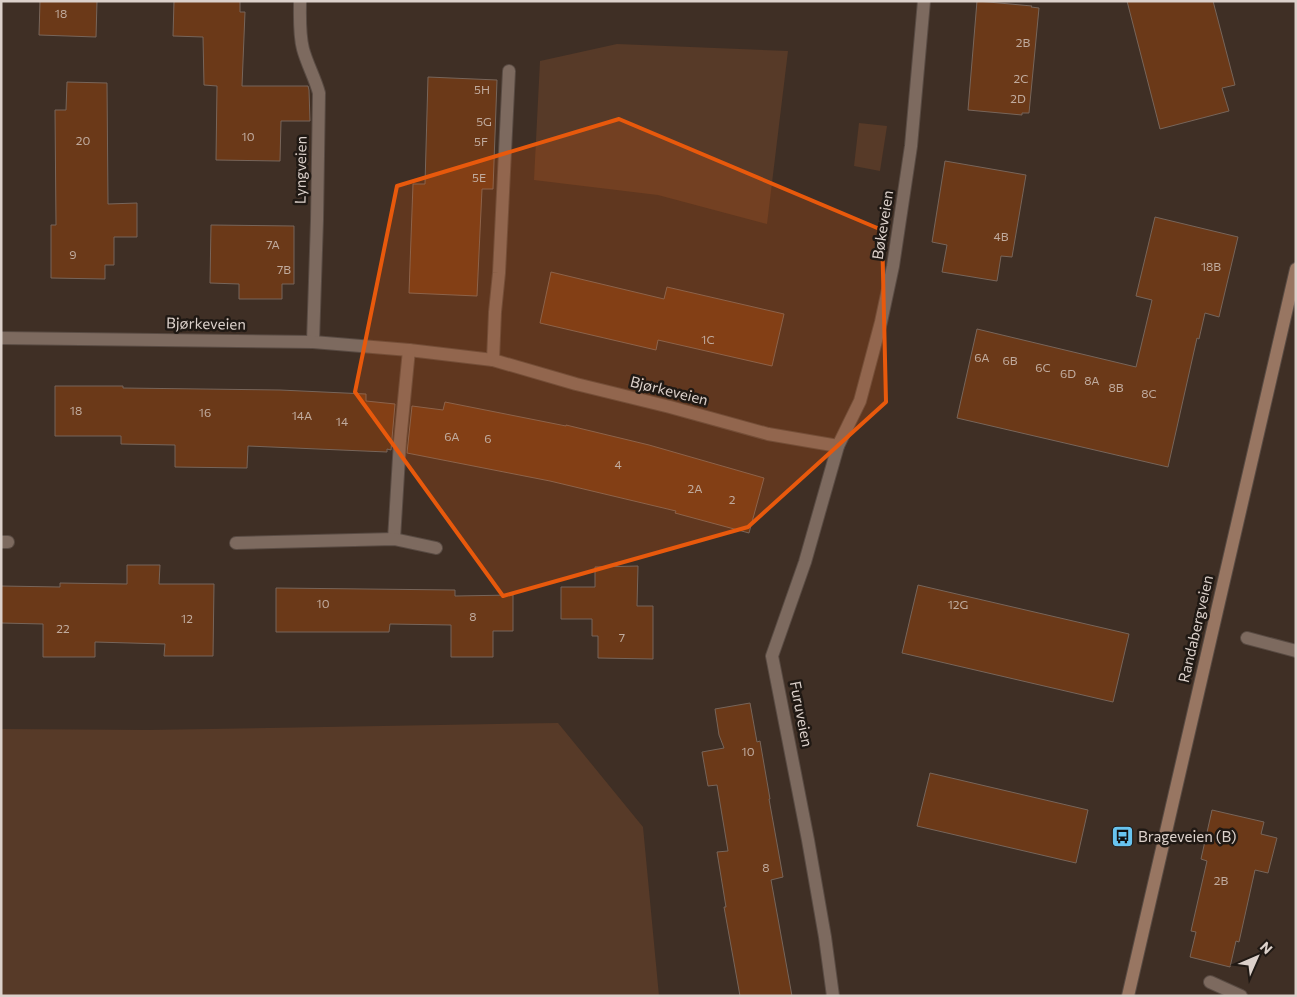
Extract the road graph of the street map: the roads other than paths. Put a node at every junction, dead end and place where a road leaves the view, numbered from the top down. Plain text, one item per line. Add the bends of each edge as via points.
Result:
1 (300, 1) edge
2 (924, 1) edge
3 (509, 71) dead end
4 (1296, 270) edge
5 (1, 338) edge
6 (313, 342) junction
7 (409, 350) junction
8 (493, 360) junction
9 (838, 446) junction
10 (394, 539) junction
11 (236, 543) dead end
12 (436, 548) dead end
13 (1248, 638) dead end
14 (1296, 650) edge
15 (1210, 982) dead end
16 (834, 996) edge
17 (1128, 996) edge
18 (1241, 996) edge

1 - 6 street, Lyngveien via 303,46 319,94
2 - 9 street, Bøkeveien via 911,146 893,266 882,322 860,401
3 - 8 street
4 - 17 main road, Randabergveien
5 - 6 street, Bjørkeveien
6 - 7 street, Bjørkeveien
7 - 8 street, Bjørkeveien
7 - 10 street
8 - 9 street, Bjørkeveien via 768,434
9 - 16 street, Furuveien via 805,562 772,656
10 - 11 street
10 - 12 street
13 - 14 street
15 - 18 street

